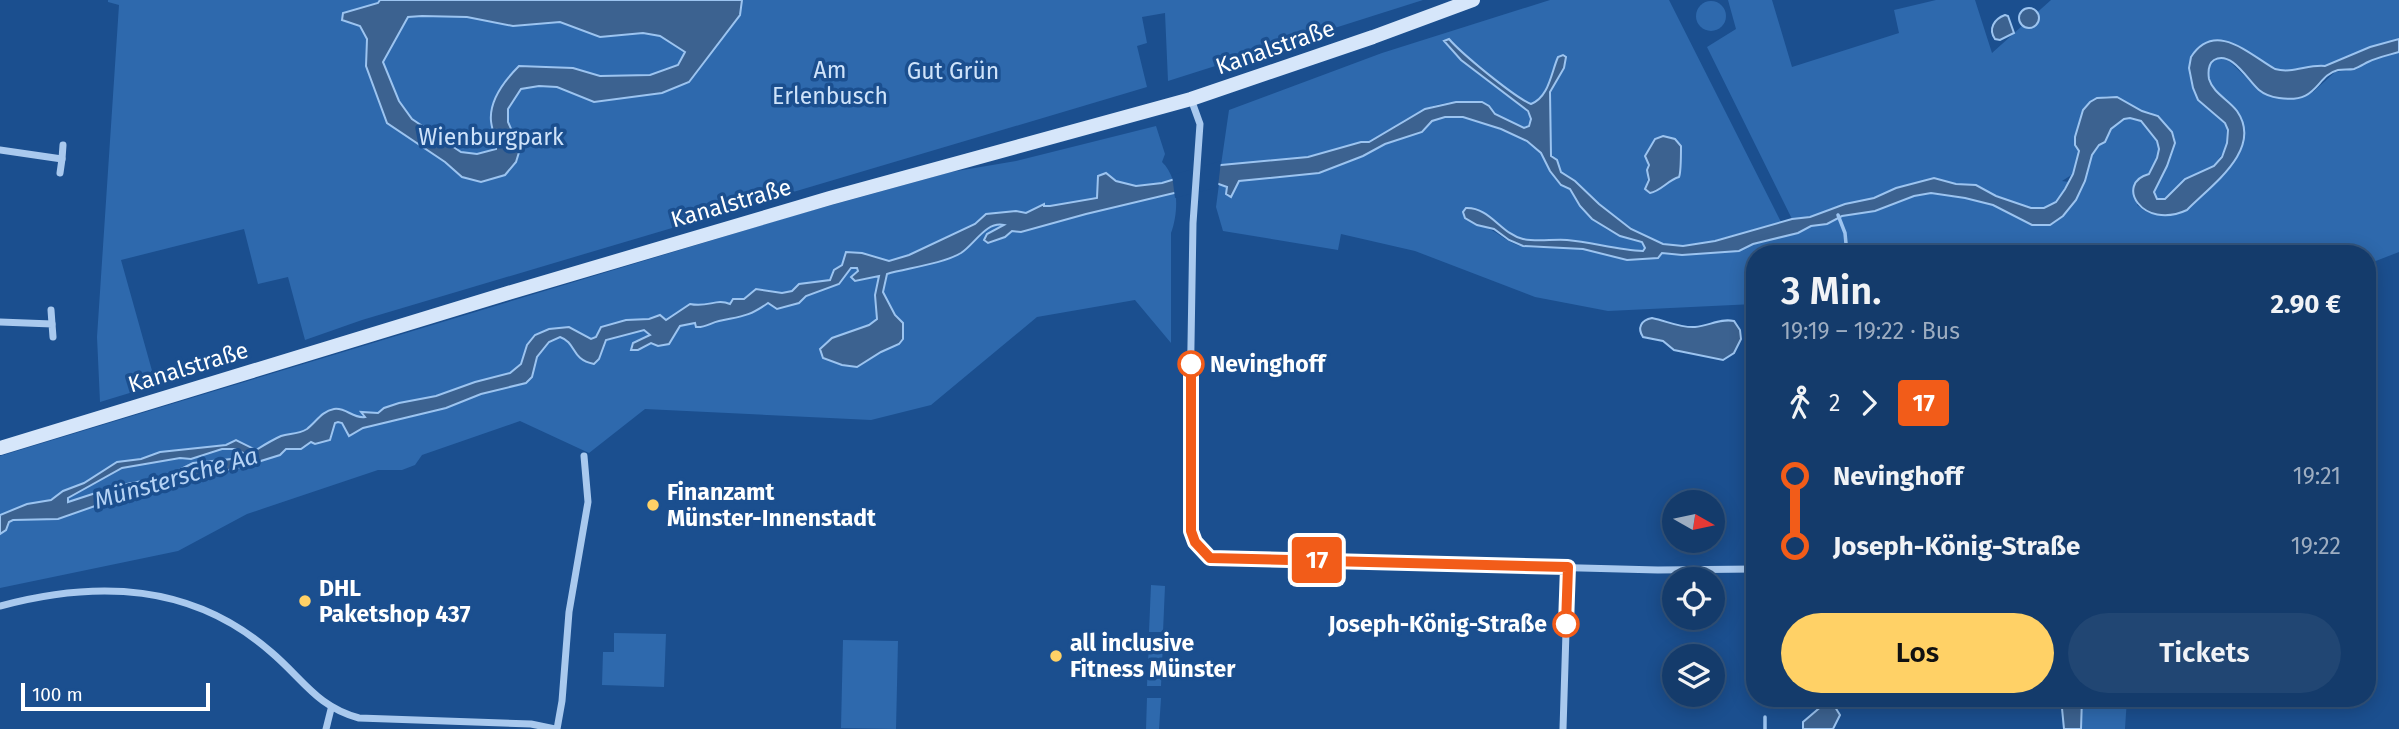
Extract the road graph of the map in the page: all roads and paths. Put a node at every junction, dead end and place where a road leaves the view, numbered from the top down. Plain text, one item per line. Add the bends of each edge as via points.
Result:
1 (1473, 0) edge
2 (1191, 99) junction
3 (63, 145) dead end
4 (0, 150) edge
5 (62, 159) junction
6 (61, 173) dead end
7 (51, 310) dead end
8 (0, 322) edge
9 (52, 324) junction
10 (53, 337) dead end
11 (0, 447) edge
12 (584, 456) dead end
13 (1568, 567) junction
14 (1746, 569) edge
15 (0, 606) edge
16 (331, 709) junction
17 (326, 729) edge
18 (556, 729) edge
19 (1563, 729) edge

1 - 2 main road, Kanalstraße
2 - 11 main road, Kanalstraße via 830,198
2 - 13 street via 1200,124 1194,212 1191,531 1202,551 1210,558 1225,559
3 - 5 street
4 - 5 street
5 - 6 street
7 - 9 street
8 - 9 street
9 - 10 street
12 - 18 street via 588,502
13 - 14 street
13 - 19 street
15 - 16 street via 96,590 135,591 178,600 247,632
16 - 17 street
16 - 18 street via 359,718 531,723

